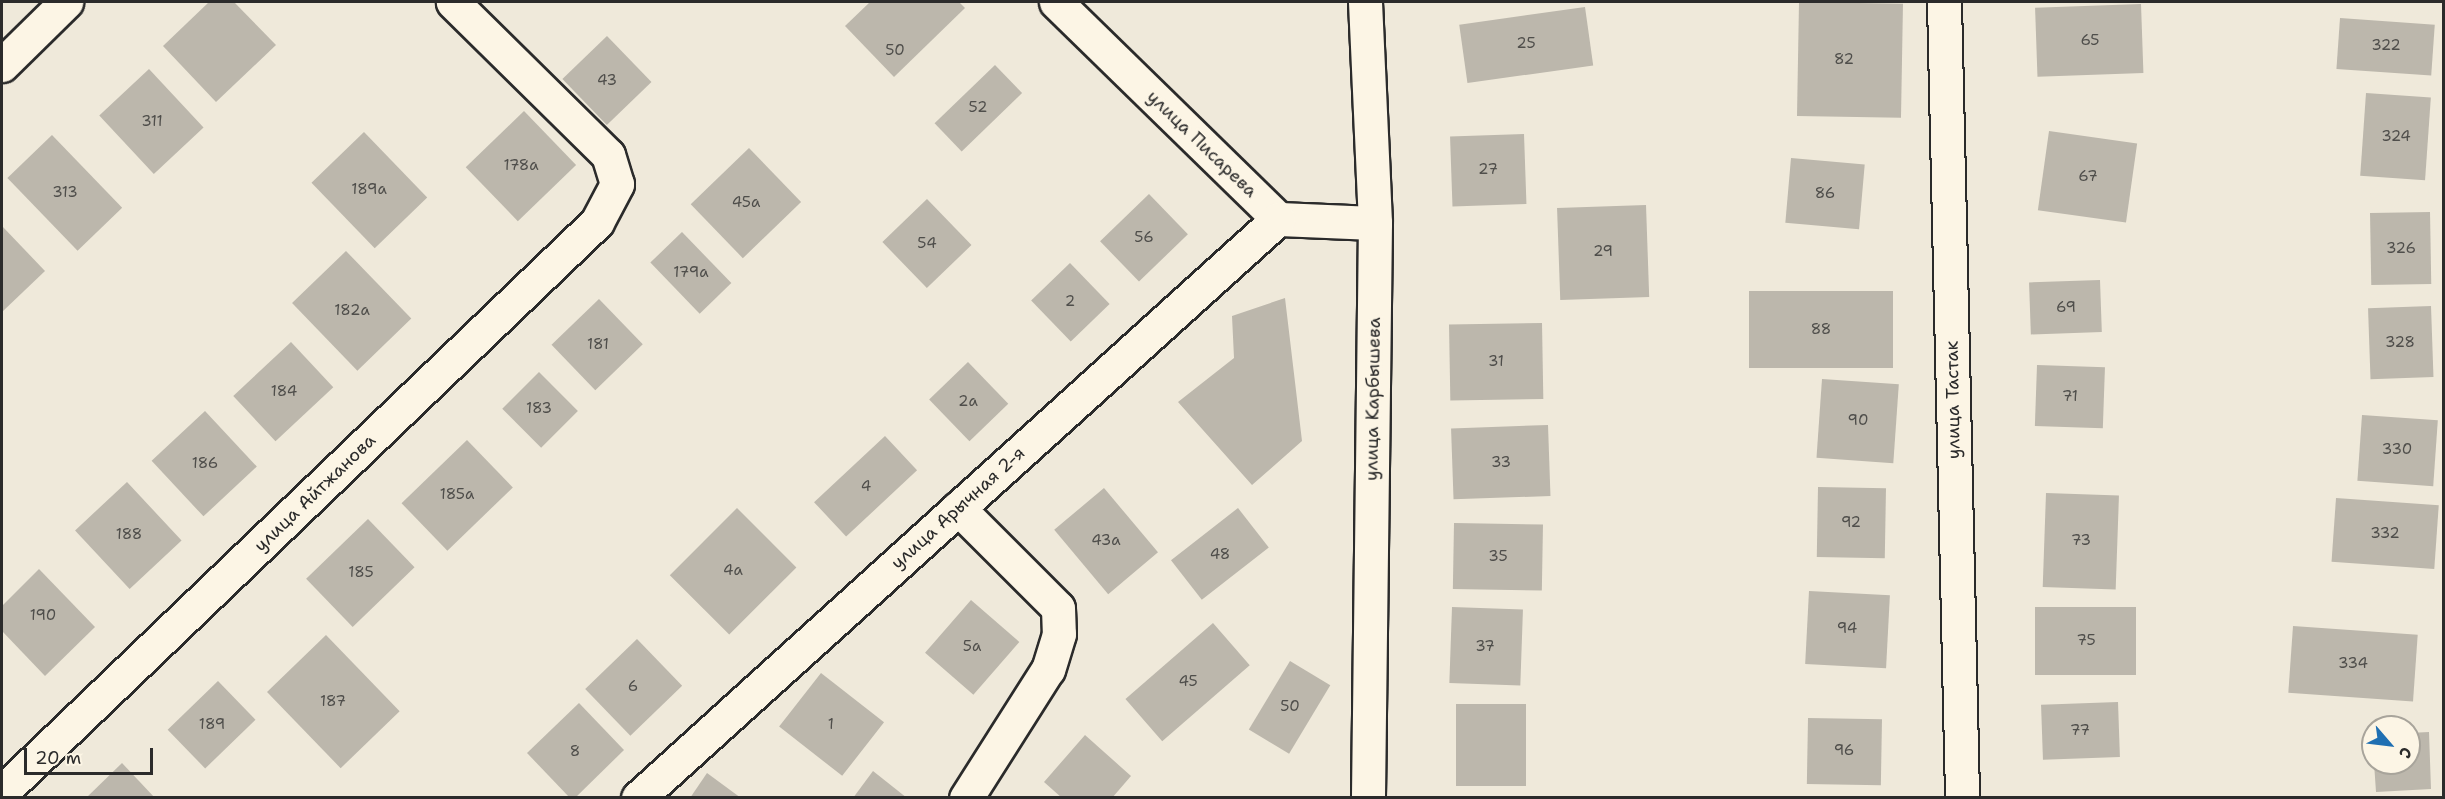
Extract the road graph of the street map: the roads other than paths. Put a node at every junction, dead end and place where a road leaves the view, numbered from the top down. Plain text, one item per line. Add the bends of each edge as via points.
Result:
1 (66, 2) edge
2 (453, 2) edge
3 (1056, 2) edge
4 (1365, 2) edge
5 (1944, 2) edge
6 (2, 65) edge
7 (1278, 219) junction
8 (1375, 224) junction
9 (958, 508) junction
10 (2, 792) edge
11 (638, 798) edge
12 (966, 798) edge
13 (1368, 798) edge
14 (1962, 798) edge

1 - 6 street
2 - 10 street, улица Айтжанова via 608,154 617,184 597,222
3 - 7 street, улица Писарева
4 - 8 street, улица Карбышева
5 - 14 street, улица Тастак
7 - 8 street
7 - 9 street, улица Арычная 2-я
8 - 13 street, улица Карбышева
9 - 11 street, улица Арычная 2-я
9 - 12 street via 1058,608 1059,634 1048,669

